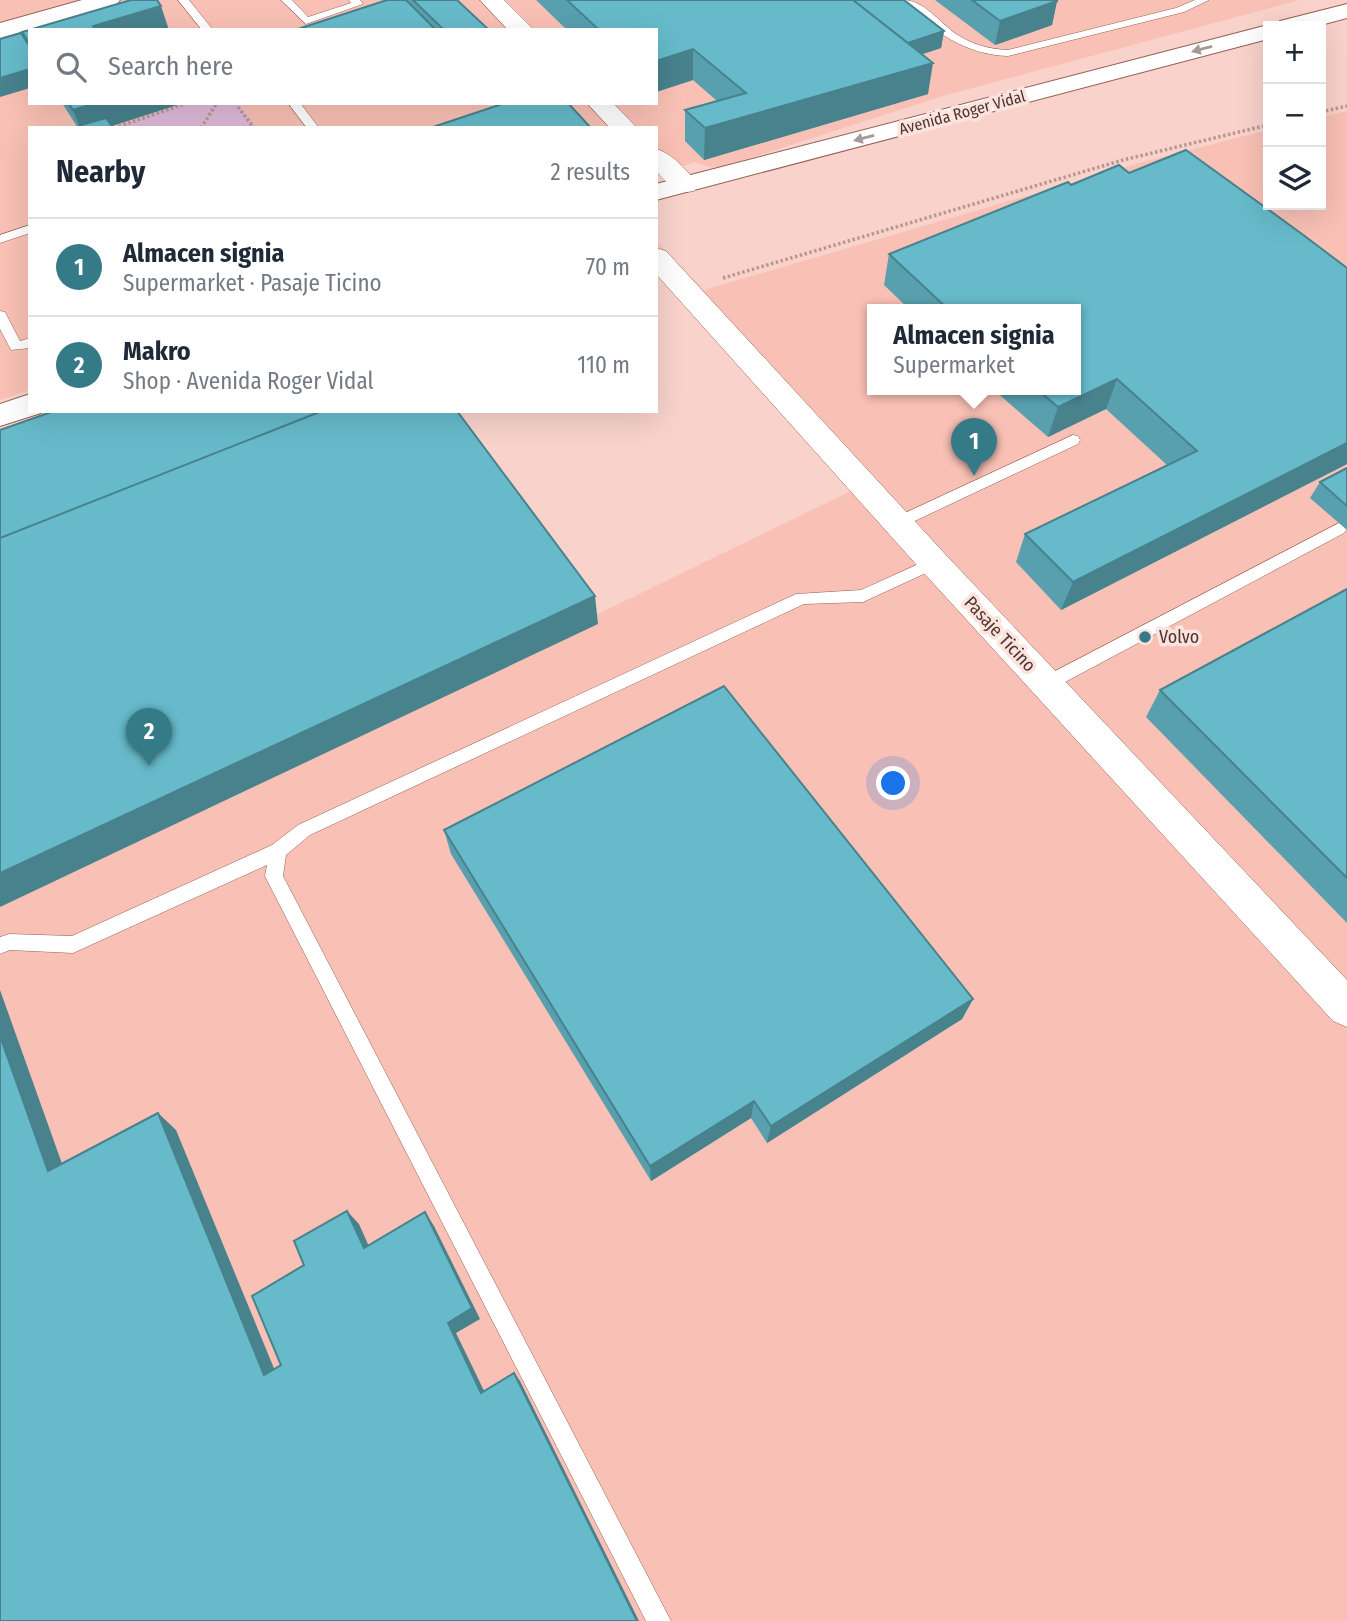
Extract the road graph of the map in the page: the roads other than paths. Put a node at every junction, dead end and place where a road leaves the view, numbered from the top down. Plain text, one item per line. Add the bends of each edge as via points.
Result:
1 (108, 0) edge
2 (183, 0) edge
3 (286, 0) edge
4 (491, 0) edge
5 (908, 0) edge
6 (1204, 0) edge
7 (356, 2) edge
8 (1347, 11) edge
9 (369, 15) edge
10 (1308, 21) edge
11 (206, 28) edge
12 (520, 28) edge
13 (0, 31) edge
14 (1263, 33) edge
15 (296, 105) edge
16 (601, 105) edge
17 (311, 126) edge
18 (623, 126) edge
19 (658, 160) edge
20 (685, 185) junction
21 (658, 192) edge
22 (28, 230) edge
23 (0, 239) edge
24 (658, 259) edge
25 (0, 315) edge
26 (28, 343) edge
27 (28, 406) edge
28 (0, 415) edge
29 (1073, 440) edge
30 (897, 523) junction
31 (1339, 529) dead end
32 (934, 563) junction
33 (1046, 684) junction
34 (278, 851) junction
35 (0, 946) edge
36 (1347, 1008) edge
37 (659, 1621) edge

1 - 13 street
2 - 11 lane
3 - 7 lane via 306,21
4 - 12 street
5 - 6 lane via 968,48 988,54 1060,40
7 - 9 lane
8 - 10 street
14 -> 20 street, Avenida Roger Vidal
15 - 17 lane
16 - 18 street
19 - 20 street
20 - 21 street, Avenida Roger Vidal
22 - 23 lane
24 - 30 street, Pasaje Ticino
25 - 26 lane via 16,347
27 - 28 street
29 - 30 lane
30 - 32 street, Pasaje Ticino
31 - 33 lane
32 - 33 street, Pasaje Ticino
32 - 34 lane via 863,596 802,598 304,830
33 - 36 street, Pasaje Ticino
34 - 35 lane via 73,945 9,942
34 - 37 lane via 274,876

